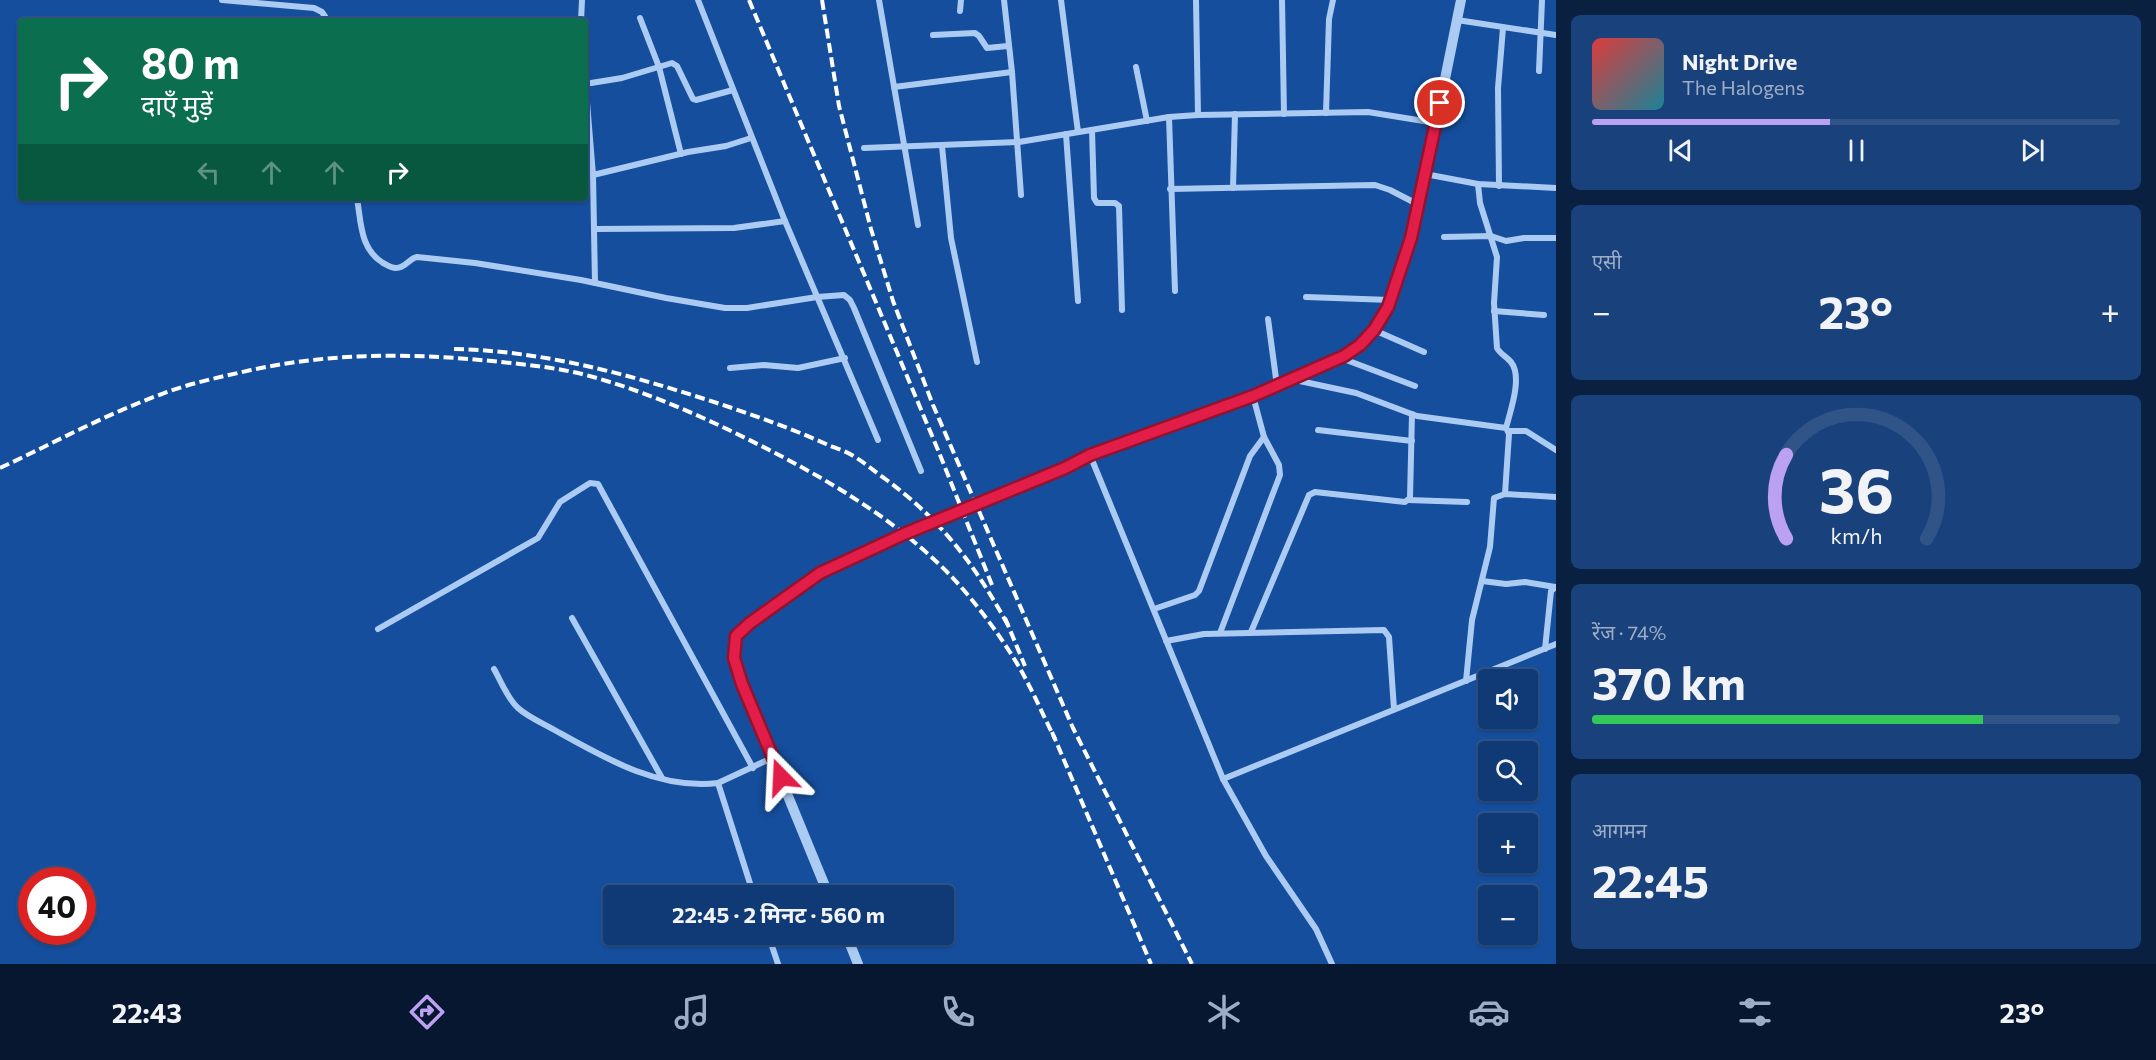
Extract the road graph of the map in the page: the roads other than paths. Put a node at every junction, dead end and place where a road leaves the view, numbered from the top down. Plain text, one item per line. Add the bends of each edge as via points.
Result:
1 (222, 0) edge
2 (582, 0) edge
3 (699, 0) edge
4 (879, 0) edge
5 (960, 0) edge
6 (1004, 0) edge
7 (1061, 0) edge
8 (1196, 0) edge
9 (1282, 0) edge
10 (1333, 0) edge
11 (1461, 0) edge
12 (1542, 0) edge
13 (960, 11) dead end
14 (326, 18) edge
15 (581, 18) edge
16 (640, 18) dead end
17 (1456, 20) junction
18 (1503, 28) junction
19 (1540, 33) junction
20 (933, 35) dead end
21 (1556, 35) edge
22 (1008, 46) junction
23 (659, 67) junction
24 (1136, 67) dead end
25 (1539, 70) dead end
26 (1012, 72) junction
27 (588, 84) edge
28 (894, 87) junction
29 (733, 90) junction
30 (1326, 113) junction
31 (1235, 114) junction
32 (1284, 114) junction
33 (1198, 115) junction
34 (1169, 117) junction
35 (588, 118) edge
36 (1147, 121) junction
37 (1436, 123) junction
38 (1092, 130) junction
39 (1078, 132) junction
40 (1066, 134) junction
41 (751, 138) junction
42 (1019, 142) junction
43 (942, 146) junction
44 (905, 147) junction
45 (864, 148) dead end
46 (681, 154) junction
47 (1425, 174) junction
48 (593, 175) junction
49 (1478, 184) junction
50 (1499, 186) junction
51 (1233, 188) junction
52 (1556, 188) edge
53 (1170, 189) junction
54 (1021, 195) dead end
55 (358, 201) edge
56 (1419, 205) junction
57 (785, 221) junction
58 (918, 225) dead end
59 (595, 229) junction
60 (1491, 236) junction
61 (1444, 237) dead end
62 (1556, 238) edge
63 (595, 283) junction
64 (1175, 291) dead end
65 (818, 297) junction
66 (1306, 297) dead end
67 (1390, 300) junction
68 (1078, 301) dead end
69 (1122, 310) dead end
70 (1494, 311) junction
71 (1544, 315) dead end
72 (1268, 319) dead end
73 (1374, 330) junction
74 (1424, 352) dead end
75 (845, 358) junction
76 (1341, 358) junction
77 (977, 362) dead end
78 (730, 368) dead end
79 (1292, 380) junction
80 (1277, 386) junction
81 (1415, 386) dead end
82 (1253, 396) junction
83 (1412, 414) junction
84 (1318, 430) dead end
85 (1507, 430) junction
86 (1264, 437) junction
87 (878, 440) dead end
88 (1412, 441) junction
89 (1556, 450) edge
90 (1090, 455) junction
91 (921, 471) dead end
92 (1505, 494) junction
93 (1556, 497) edge
94 (1408, 500) junction
95 (1467, 502) dead end
96 (1482, 581) junction
97 (1555, 587) edge
98 (1154, 609) junction
99 (572, 618) dead end
100 (378, 629) dead end
101 (1251, 632) junction
102 (1220, 633) junction
103 (1166, 641) junction
104 (1556, 644) edge
105 (1545, 649) junction
106 (494, 669) dead end
107 (1466, 681) junction
108 (1394, 709) junction
109 (774, 757) junction
110 (753, 768) junction
111 (662, 778) junction
112 (1223, 779) junction
113 (718, 783) junction
114 (750, 885) edge
115 (825, 885) edge
116 (772, 945) edge
117 (850, 945) edge
118 (778, 964) edge
119 (858, 964) edge
120 (1332, 964) edge

1 - 14 street via 314,8
2 - 15 street
3 - 29 street
4 - 28 street
5 - 13 street
6 - 22 street
7 - 39 street
8 - 33 street
9 - 32 street
10 - 30 street
11 - 17 street
12 - 19 street
16 - 23 street
17 - 18 street
17 - 37 street
18 - 19 street
18 - 50 street via 1498,88
19 - 21 street
19 - 25 street
20 - 22 street via 975,33 987,48
22 - 26 street
23 - 27 street
23 - 29 street via 675,63 696,100
23 - 46 street
24 - 36 street
26 - 28 street
26 - 42 street
28 - 44 street
29 - 41 street
30 - 32 street
30 - 37 street via 1368,112
31 - 32 street
31 - 33 street
31 - 51 street
33 - 34 street
34 - 36 street
34 - 53 street
35 - 48 street
36 - 38 street
37 - 47 street
38 - 39 street
38 - 69 street via 1094,198 1097,203 1119,206
39 - 40 street
40 - 42 street
40 - 68 street
41 - 46 street
41 - 57 street
42 - 43 street
42 - 54 street
43 - 44 street
43 - 77 street via 951,238
44 - 45 street
44 - 58 street
46 - 48 street
47 - 49 street
47 - 56 street
48 - 59 street
49 - 50 street
49 - 60 street
50 - 52 street
51 - 53 street
51 - 56 street via 1375,185
53 - 64 street
55 - 63 street via 366,246 375,258 391,267 403,266 417,257
56 - 67 street
57 - 59 street via 734,228
57 - 65 street
59 - 63 street
60 - 61 street
60 - 62 street via 1506,241
60 - 70 street via 1497,257
63 - 65 street via 725,308
65 - 75 street
65 - 91 street via 844,295 850,300
66 - 67 street
67 - 73 street
70 - 71 street
70 - 85 street via 1497,348 1514,369 1515,395
72 - 80 street
73 - 74 street
73 - 76 street
75 - 78 street via 798,368
75 - 87 street
76 - 79 street
76 - 81 street
79 - 80 street
79 - 83 street via 1356,393
80 - 82 street
82 - 86 street
82 - 90 street
83 - 85 street
83 - 88 street
84 - 88 street
85 - 89 street via 1526,431
85 - 92 street
86 - 98 street via 1250,456 1198,591
86 - 102 street via 1280,475
88 - 94 street
90 - 98 street
90 - 109 street via 820,573 736,636 734,658 742,684
92 - 93 street
92 - 96 street via 1494,498 1490,547
94 - 95 street
94 - 101 street via 1315,492 1309,495
96 - 97 street
96 - 107 street via 1472,620
97 - 105 street via 1551,591
98 - 103 street
99 - 111 street
100 - 110 street via 538,538 560,502 595,482
101 - 102 street
101 - 108 street via 1384,630 1389,637
102 - 103 street
103 - 112 street
104 - 105 street
105 - 107 street
106 - 111 street via 514,703 526,714 623,766
107 - 108 street
108 - 112 street
109 - 110 street
109 - 115 street
110 - 113 street
111 - 113 street
112 - 120 street via 1266,856 1316,929
113 - 114 street
116 - 118 street
117 - 119 street

